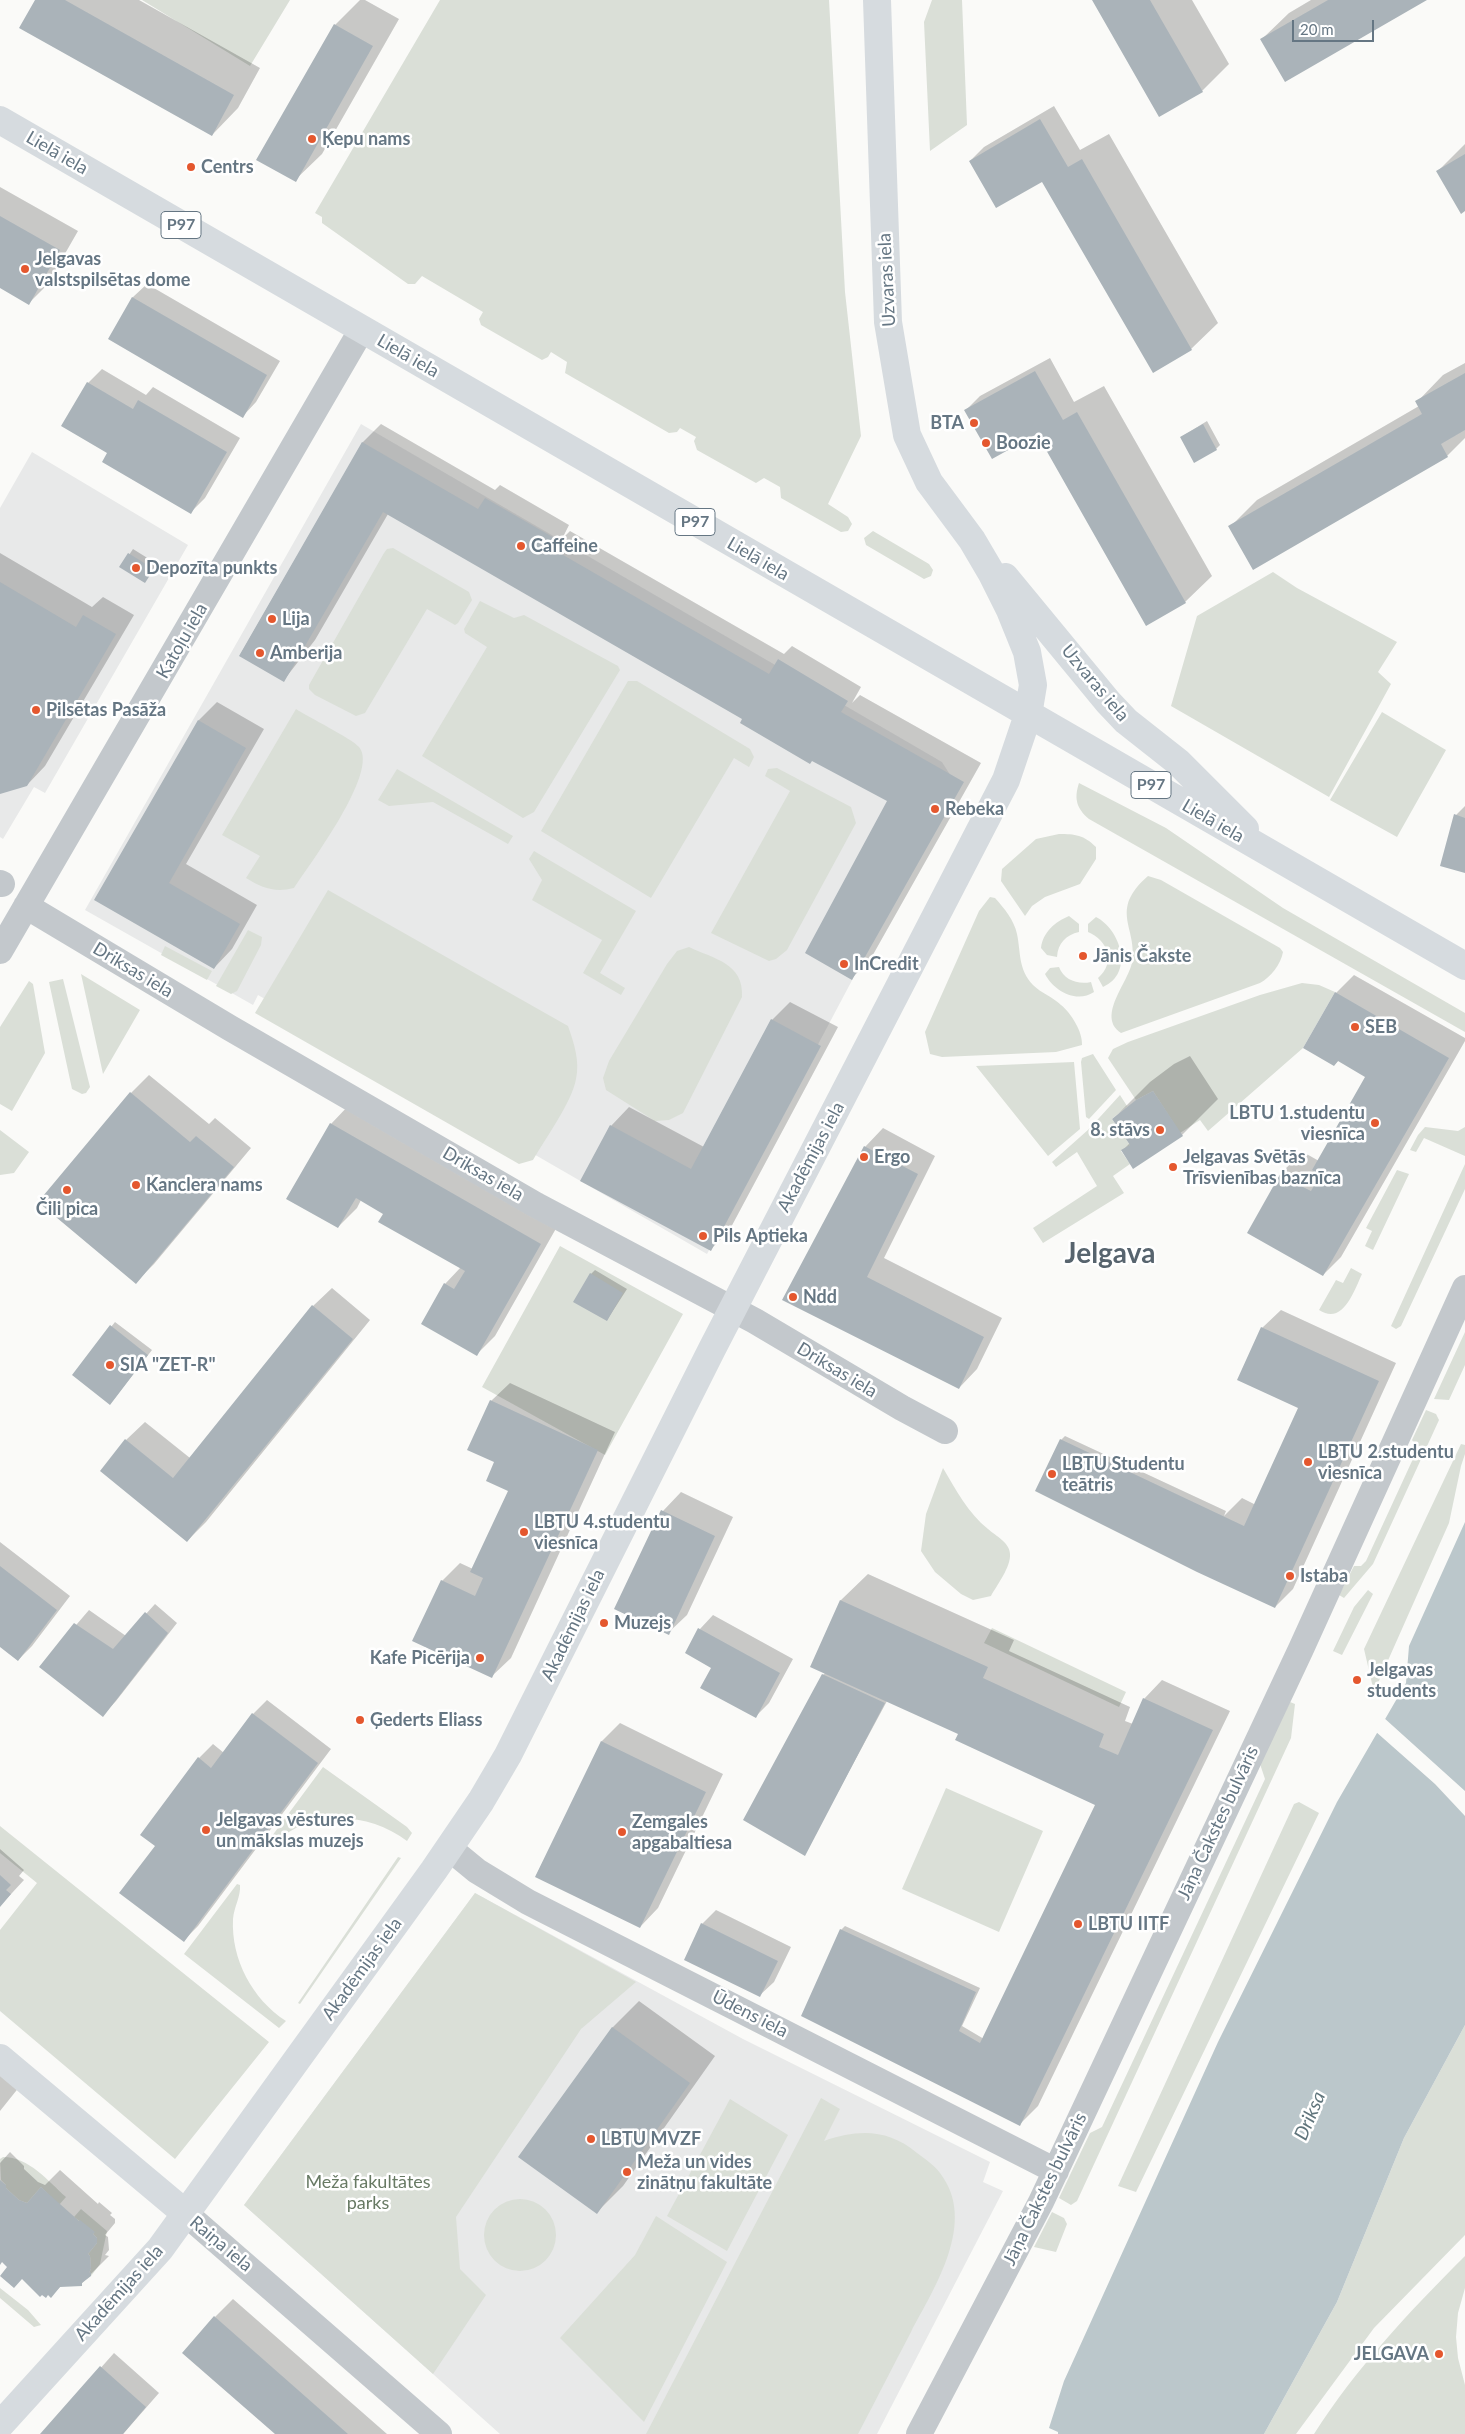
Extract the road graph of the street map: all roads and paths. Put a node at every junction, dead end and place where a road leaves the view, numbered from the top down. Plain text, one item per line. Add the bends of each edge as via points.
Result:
1 (877, 0) edge
2 (0, 120) edge
3 (362, 329) junction
4 (972, 540) junction
5 (1028, 715) junction
6 (1273, 856) junction
7 (26, 906) junction
8 (0, 951) edge
9 (1465, 966) edge
10 (1465, 1288) edge
11 (732, 1309) junction
12 (945, 1431) dead end
13 (449, 1848) junction
14 (0, 2058) edge
15 (1056, 2171) junction
16 (185, 2214) junction
17 (0, 2425) edge
18 (439, 2434) edge
19 (919, 2434) edge

1 - 4 main road, Uzvaras iela via 888,322 907,435 928,482
2 - 3 main road, Lielā iela / P97
3 - 5 main road, Lielā iela / P97
3 - 7 street, Katoļu iela
4 - 5 main road, Uzvaras iela via 1007,604 1027,652 1033,684
4 - 6 main road, Uzvaras iela via 1126,721 1178,762
5 - 6 main road, Lielā iela / P97
5 - 11 main road, Akadēmijas iela via 999,795
6 - 9 main road, Lielā iela / P97
7 - 8 street, Katoļu iela
7 - 11 street, Driksas iela via 536,1205
10 - 15 street, Jāņa Čakstes bulvāris via 1301,1649
11 - 12 street, Driksas iela
11 - 13 main road, Akadēmijas iela via 508,1756
13 - 15 street, Ūdens iela via 477,1871 528,1902
13 - 16 main road, Akadēmijas iela
14 - 16 main road, Raiņa iela
15 - 19 street, Jāņa Čakstes bulvāris
16 - 17 main road, Akadēmijas iela via 153,2256
16 - 18 street, Raiņa iela

